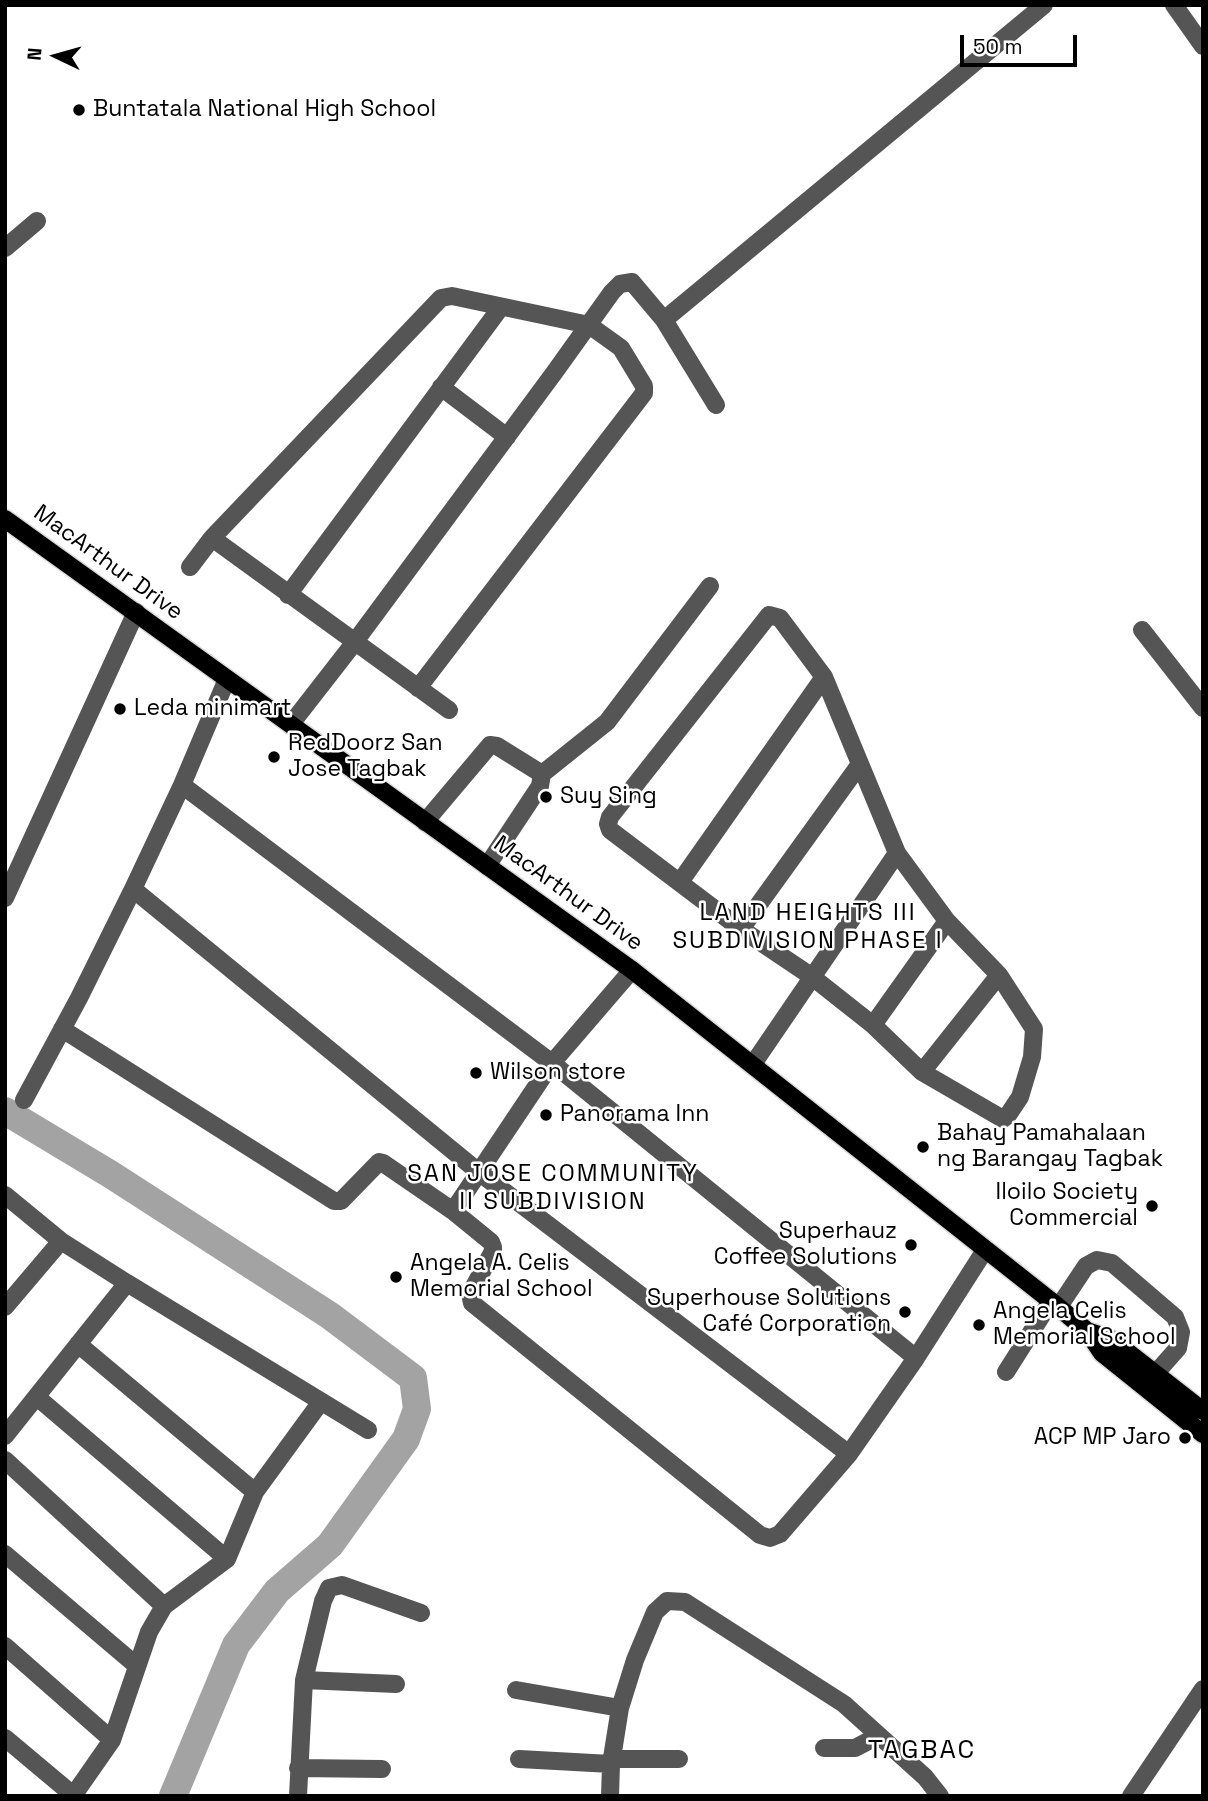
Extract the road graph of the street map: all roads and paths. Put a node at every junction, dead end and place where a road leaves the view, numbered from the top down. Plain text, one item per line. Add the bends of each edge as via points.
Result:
1 (1044, 5) edge
2 (1174, 5) edge
3 (1203, 46) edge
4 (37, 221) dead end
5 (5, 248) edge
6 (500, 307) junction
7 (664, 320) junction
8 (589, 325) junction
9 (441, 387) junction
10 (716, 405) dead end
11 (507, 437) junction
12 (5, 519) edge
13 (212, 538) junction
14 (190, 567) dead end
15 (710, 586) dead end
16 (288, 595) junction
17 (136, 612) junction
18 (1142, 630) dead end
19 (355, 643) junction
20 (824, 677) junction
21 (227, 679) junction
22 (418, 688) junction
23 (1203, 708) edge
24 (449, 710) dead end
25 (291, 724) junction
26 (860, 764) junction
27 (542, 774) junction
28 (182, 785) junction
29 (425, 821) junction
30 (897, 853) junction
31 (487, 866) junction
32 (680, 882) junction
33 (133, 889) junction
34 (5, 898) edge
35 (947, 921) junction
36 (741, 929) junction
37 (632, 970) junction
38 (999, 975) junction
39 (811, 976) junction
40 (873, 1025) junction
41 (62, 1029) junction
42 (552, 1063) junction
43 (753, 1063) junction
44 (922, 1072) junction
45 (24, 1100) dead end
46 (480, 1173) junction
47 (6, 1198) edge
48 (453, 1211) junction
49 (61, 1241) junction
50 (985, 1250) junction
51 (127, 1283) junction
52 (1054, 1305) junction
53 (5, 1307) edge
54 (1087, 1331) junction
55 (78, 1344) junction
56 (916, 1358) junction
57 (1006, 1372) dead end
58 (1156, 1374) junction
59 (38, 1398) junction
60 (320, 1403) junction
61 (1202, 1407) edge
62 (368, 1430) dead end
63 (1199, 1431) edge
64 (5, 1436) edge
65 (849, 1454) junction
66 (5, 1461) edge
67 (255, 1492) junction
68 (5, 1554) edge
69 (227, 1559) junction
70 (164, 1606) junction
71 (421, 1613) dead end
72 (5, 1646) edge
73 (137, 1666) junction
74 (304, 1680) junction
75 (396, 1684) dead end
76 (1203, 1689) edge
77 (516, 1690) dead end
78 (620, 1708) junction
79 (878, 1736) junction
80 (5, 1738) edge
81 (112, 1740) junction
82 (824, 1748) dead end
83 (519, 1759) dead end
84 (679, 1759) dead end
85 (612, 1761) junction
86 (298, 1768) junction
87 (382, 1769) dead end
88 (73, 1796) edge
89 (298, 1796) edge
90 (610, 1796) edge
91 (940, 1796) edge
92 (1131, 1796) edge

1 - 7 street
2 - 3 street
4 - 5 street
6 - 8 street
6 - 9 street
6 - 13 street via 452,296 441,298
7 - 8 street via 632,282 625,282 612,292
7 - 10 street
8 - 11 street
8 - 22 street via 621,348 644,393
9 - 11 street
9 - 16 street
11 - 19 street
12 - 17 main road, MacArthur Drive
13 - 14 street
13 - 16 street
15 - 27 street via 607,722
16 - 19 street
17 - 21 main road, MacArthur Drive
17 - 34 street
18 - 23 street
19 - 22 street
19 - 25 street
20 - 26 street
20 - 32 street
20 - 32 street via 780,618 769,615 610,817 610,830
21 - 25 main road, MacArthur Drive
21 - 28 street
22 - 24 street
25 - 29 main road, MacArthur Drive
26 - 30 street
26 - 36 street
27 - 29 street via 498,746 490,746
27 - 31 street via 540,786
28 - 33 street
28 - 42 street
29 - 31 main road, MacArthur Drive
30 - 35 street
30 - 39 street
31 - 37 main road, MacArthur Drive
32 - 36 street
33 - 41 street
33 - 46 street
35 - 38 street
35 - 40 street
36 - 39 street
37 - 42 street
37 - 43 main road, MacArthur Drive
38 - 44 street
38 - 44 street via 1034,1029 1024,1084 1008,1115 1003,1119
39 - 40 street
39 - 43 street
40 - 44 street
41 - 45 street
41 - 48 street via 334,1201 341,1201 379,1162
42 - 46 street
42 - 56 street
43 - 50 main road, MacArthur Drive
46 - 48 street
46 - 65 street
47 - 49 street
48 - 65 street via 493,1247 470,1294 471,1303 760,1535 780,1534
49 - 51 street
49 - 53 street
50 - 52 main road, MacArthur Drive
50 - 56 street
51 - 55 street
51 - 60 street
52 - 54 main road, MacArthur Drive
52 - 57 street
52 - 58 street via 1086,1266 1097,1260 1112,1264 1178,1324 1178,1348
54 - 58 main road, MacArthur Drive via 1111,1339
54 - 63 main road, MacArthur Drive via 1102,1353
55 - 59 street
55 - 67 street
56 - 65 street
58 - 61 main road, MacArthur Drive
59 - 64 street
59 - 69 street
60 - 62 street
60 - 67 street
61 - 63 main road
66 - 70 street
67 - 69 street
68 - 73 street
69 - 70 street
70 - 73 street
71 - 74 street via 342,1585 329,1588
72 - 81 street
73 - 81 street
74 - 75 street
74 - 86 street
76 - 92 street
77 - 78 street
78 - 79 street via 655,1612 667,1601 685,1602 844,1704
78 - 85 street
79 - 82 street via 855,1748
79 - 91 street
80 - 88 street
81 - 88 street
83 - 85 street
84 - 85 street
85 - 90 street
86 - 87 street
86 - 89 street

